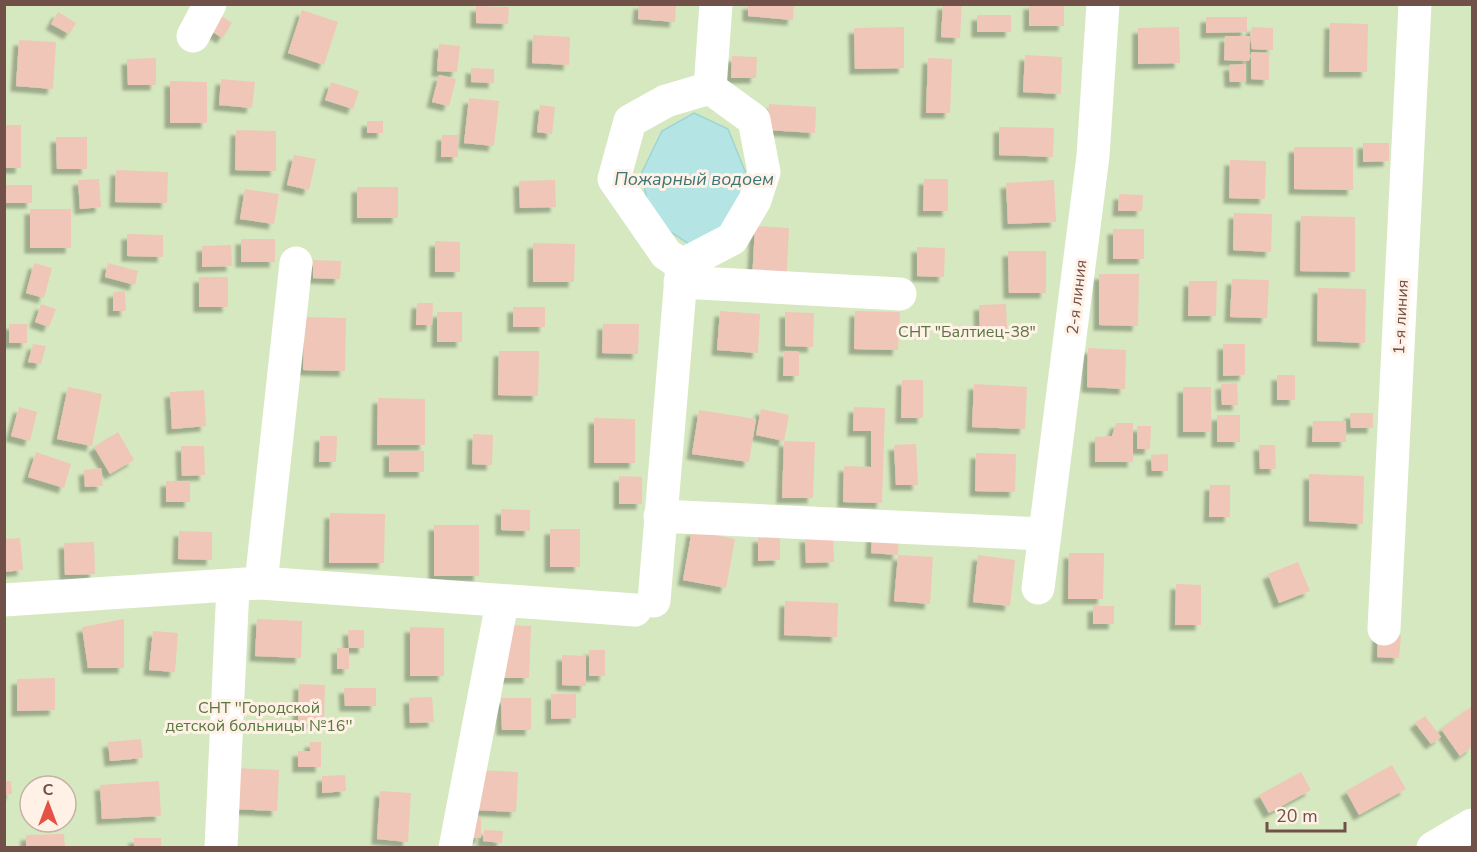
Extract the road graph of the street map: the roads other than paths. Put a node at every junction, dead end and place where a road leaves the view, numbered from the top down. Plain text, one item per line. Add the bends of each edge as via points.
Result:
1 (210, 4) edge
2 (716, 4) edge
3 (1103, 4) edge
4 (1415, 4) edge
5 (193, 36) dead end
6 (710, 88) junction
7 (296, 263) dead end
8 (681, 273) junction
9 (900, 294) dead end
10 (660, 516) junction
11 (1045, 534) junction
12 (247, 585) junction
13 (1038, 588) dead end
14 (4, 600) edge
15 (502, 603) junction
16 (1384, 629) dead end
17 (1473, 825) edge
18 (221, 848) edge
19 (455, 848) edge
20 (1433, 848) edge

1 - 5 street
2 - 6 street
3 - 11 street, 2-я линия via 1093,156
4 - 16 street, 1-я линия
6 - 8 street via 754,120 764,172 755,200 732,239
6 - 8 street via 666,101 630,122 614,179
7 - 12 street
8 - 9 street
8 - 10 street
10 - 11 street
10 - 15 street via 644,606
11 - 13 street, 2-я линия
12 - 14 street
12 - 15 street
12 - 18 street
15 - 19 street
17 - 20 street

